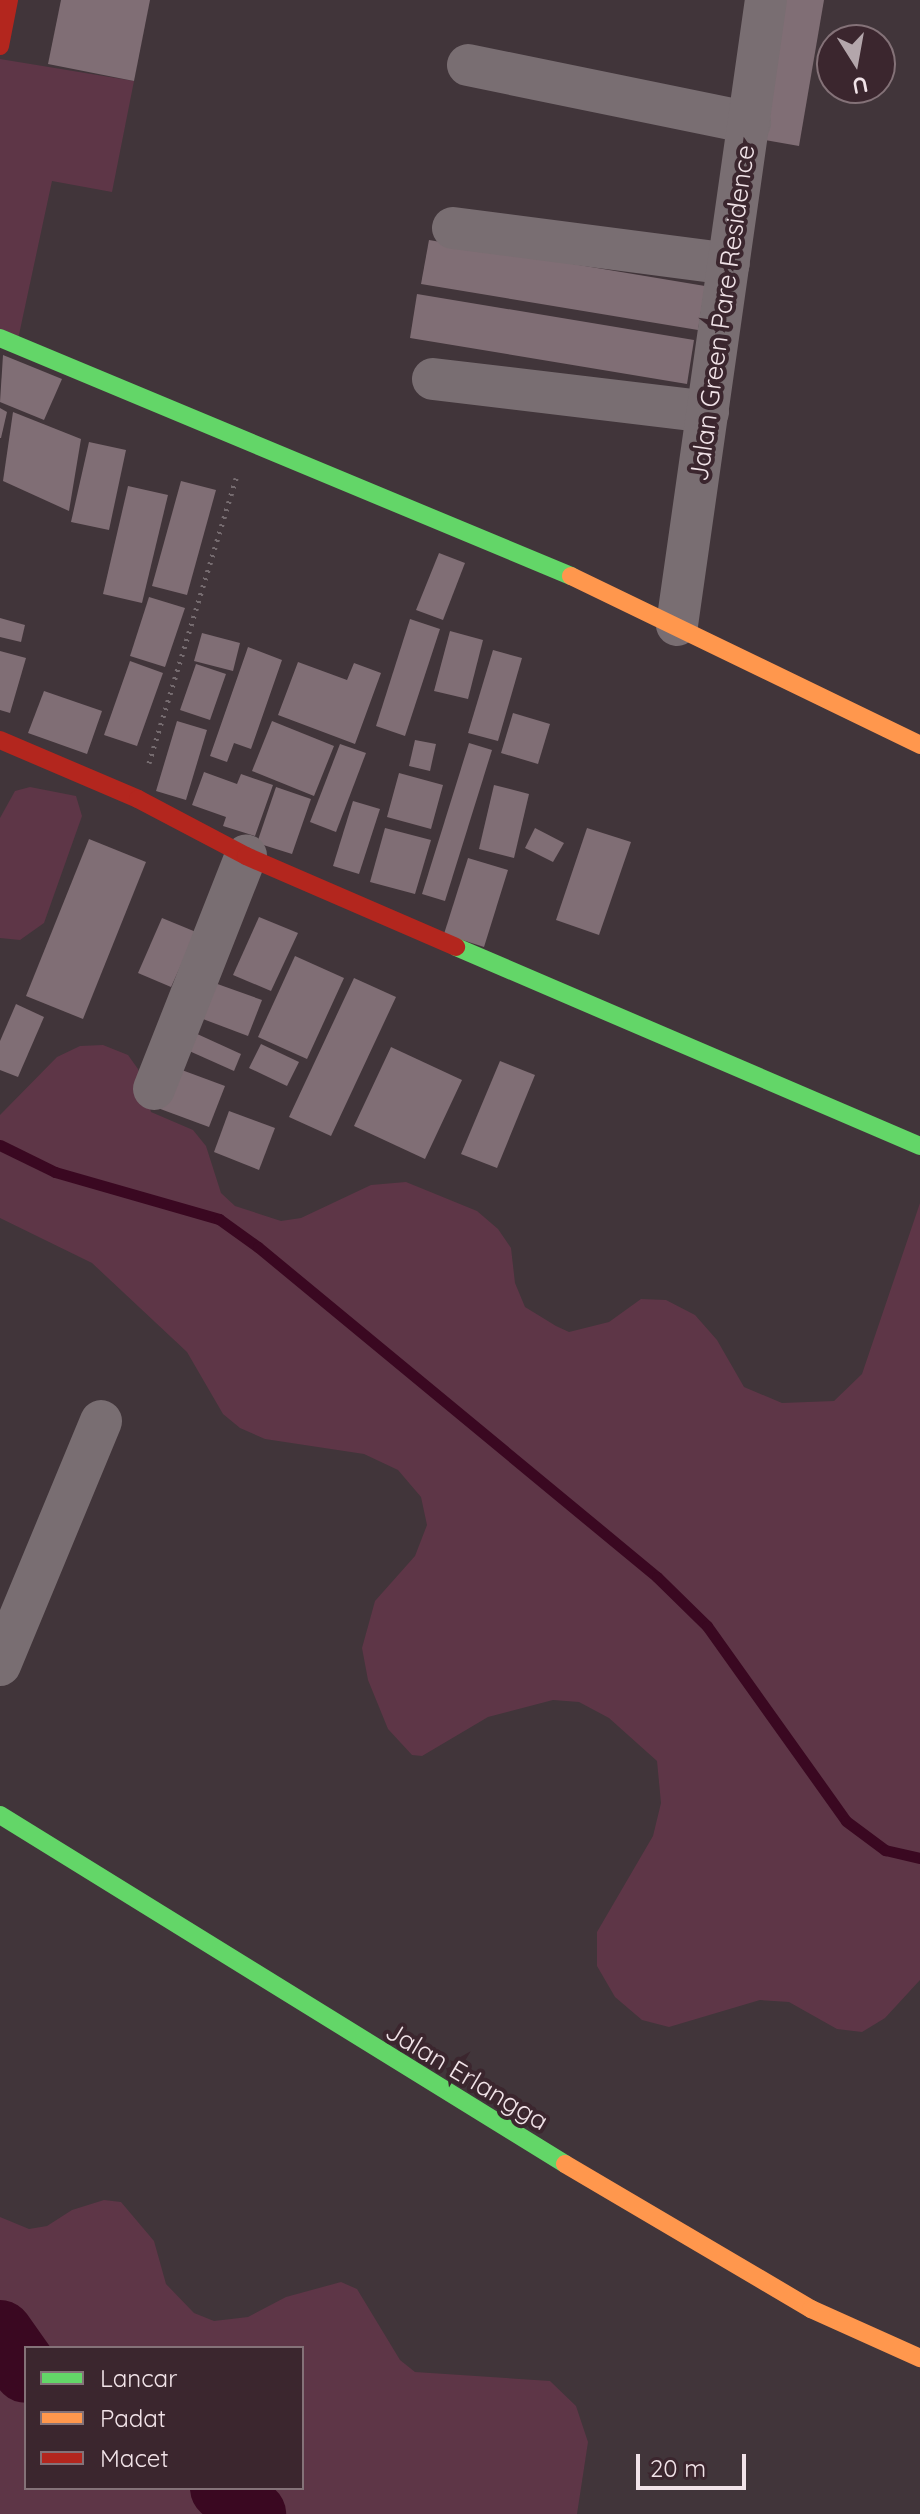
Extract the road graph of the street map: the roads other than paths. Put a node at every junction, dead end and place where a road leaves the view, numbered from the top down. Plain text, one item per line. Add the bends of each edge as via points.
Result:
1 (9, 0) edge
2 (766, 0) edge
3 (0, 46) edge
4 (468, 65) dead end
5 (750, 123) junction
6 (453, 228) dead end
7 (729, 264) junction
8 (0, 338) edge
9 (433, 379) dead end
10 (708, 412) junction
11 (677, 625) junction
12 (0, 740) edge
13 (920, 745) edge
14 (246, 856) junction
15 (154, 1089) dead end
16 (920, 1146) edge
17 (101, 1421) dead end
18 (0, 1665) edge
19 (0, 1815) edge
20 (920, 2358) edge

1 - 3 street
2 - 5 street, Jalan Green Pare Residence
4 - 5 street
5 - 7 street, Jalan Green Pare Residence
6 - 7 street
7 - 10 street, Jalan Green Pare Residence
8 - 11 street
9 - 10 street
10 - 11 street, Jalan Green Pare Residence
11 - 13 street
12 - 14 street via 138,799
14 - 15 street
14 - 16 street
17 - 18 street
19 - 20 street, Jalan Erlangga via 664,2226 811,2309

